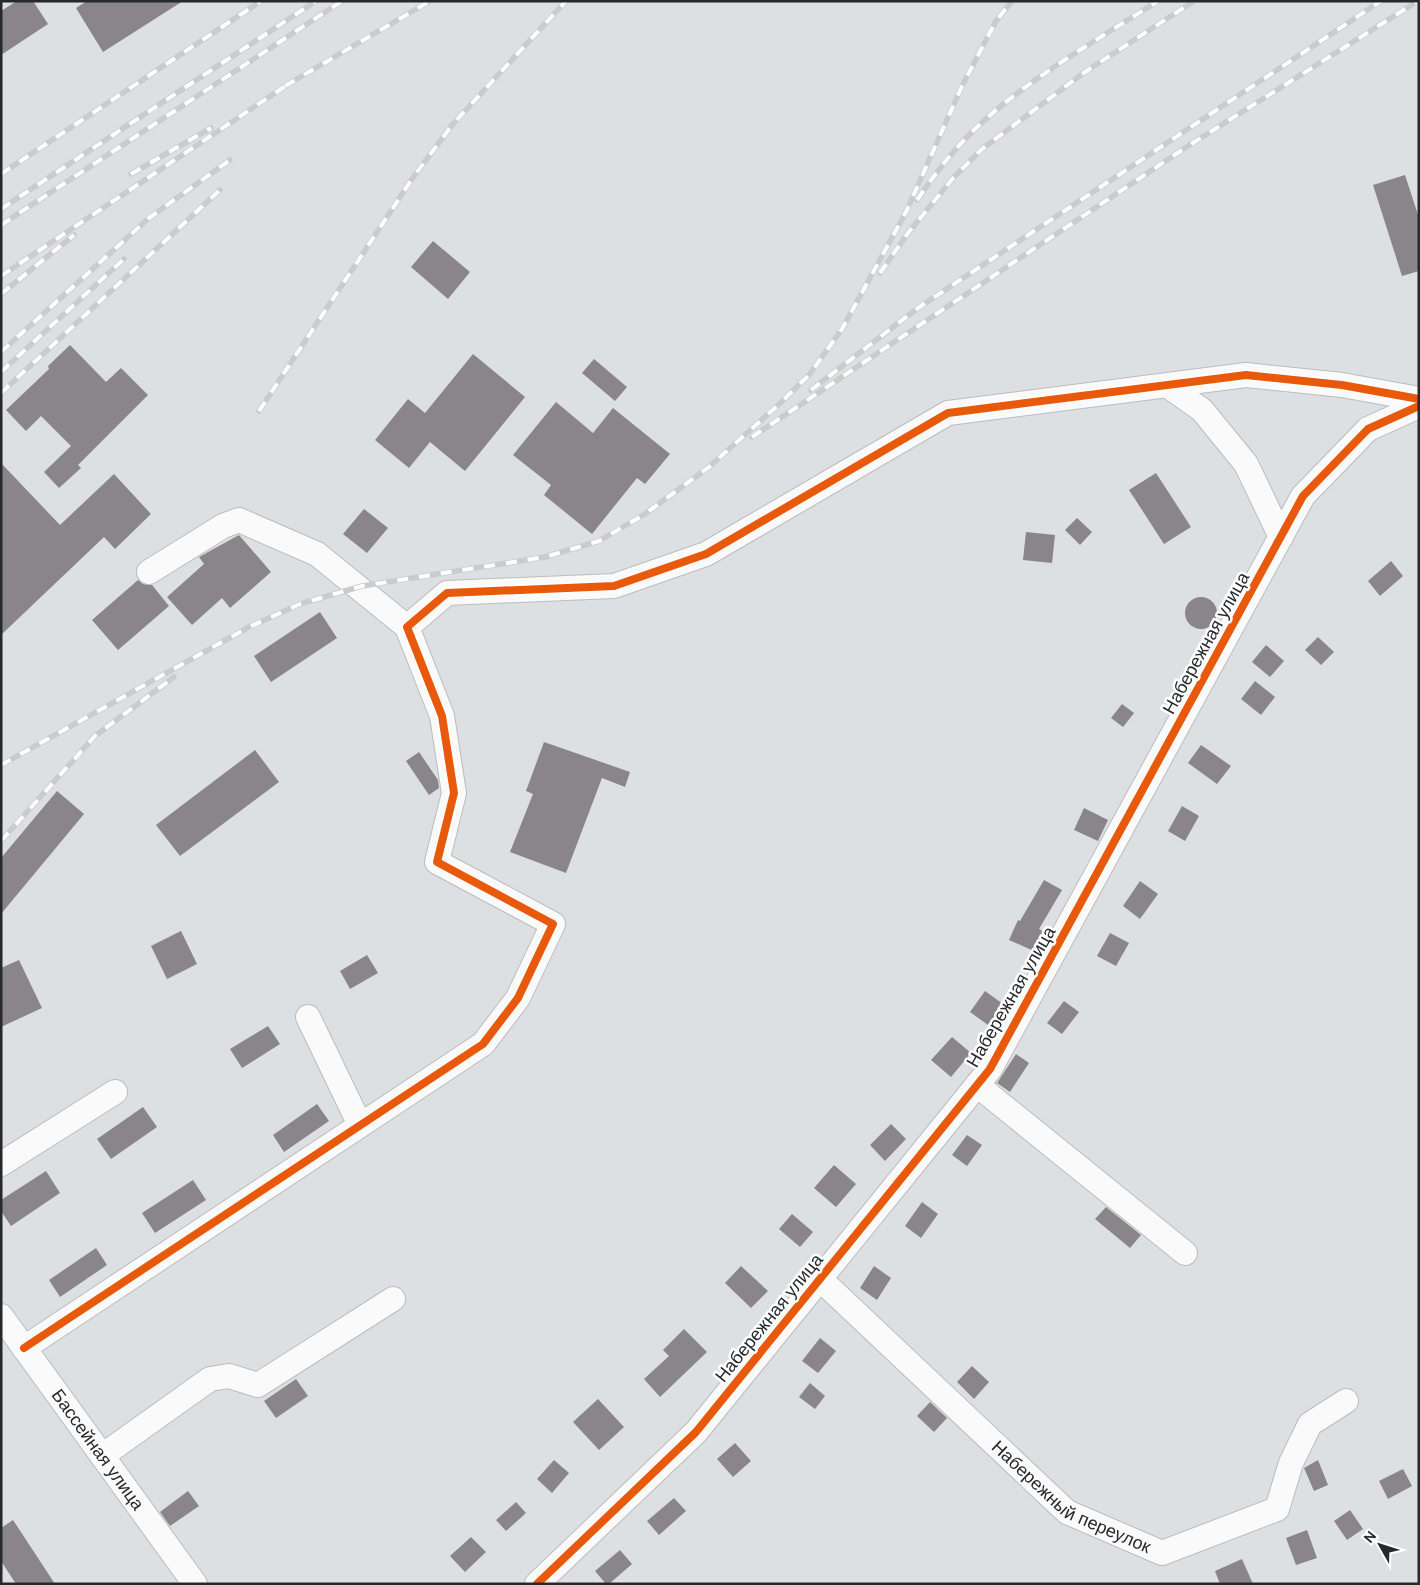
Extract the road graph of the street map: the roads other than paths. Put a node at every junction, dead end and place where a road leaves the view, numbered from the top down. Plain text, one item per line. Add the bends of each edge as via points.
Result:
1 (1168, 386) junction
2 (1419, 399) edge
3 (1419, 406) edge
4 (1281, 537) junction
5 (149, 572) dead end
6 (407, 626) junction
7 (308, 1017) dead end
8 (977, 1085) junction
9 (115, 1092) dead end
10 (360, 1125) junction
11 (1, 1164) edge
12 (1185, 1252) dead end
13 (820, 1279) junction
14 (393, 1299) dead end
15 (1, 1316) edge
16 (24, 1348) junction
17 (1346, 1401) dead end
18 (102, 1456) junction
19 (194, 1584) edge
20 (537, 1584) edge

1 - 2 street via 1246,375
1 - 4 street via 1202,410 1246,464
1 - 6 street via 948,413 706,554 614,586 447,593
3 - 4 street, Набережная улица via 1368,429 1303,496
4 - 8 street, Набережная улица via 990,1069
5 - 6 street via 223,526 239,520 317,554
6 - 10 street via 442,716 454,793 437,862 553,924 518,998 483,1044
7 - 10 street
8 - 12 street
8 - 13 street, Набережная улица
9 - 11 street
10 - 16 street
13 - 17 street, Набережный переулок via 1067,1512 1162,1553 1277,1510 1291,1463 1310,1424
13 - 20 street, Набережная улица via 696,1432
14 - 18 street via 258,1385 230,1376 210,1378
15 - 16 street, Бассейная улица
16 - 18 street, Бассейная улица
18 - 19 street, Бассейная улица

